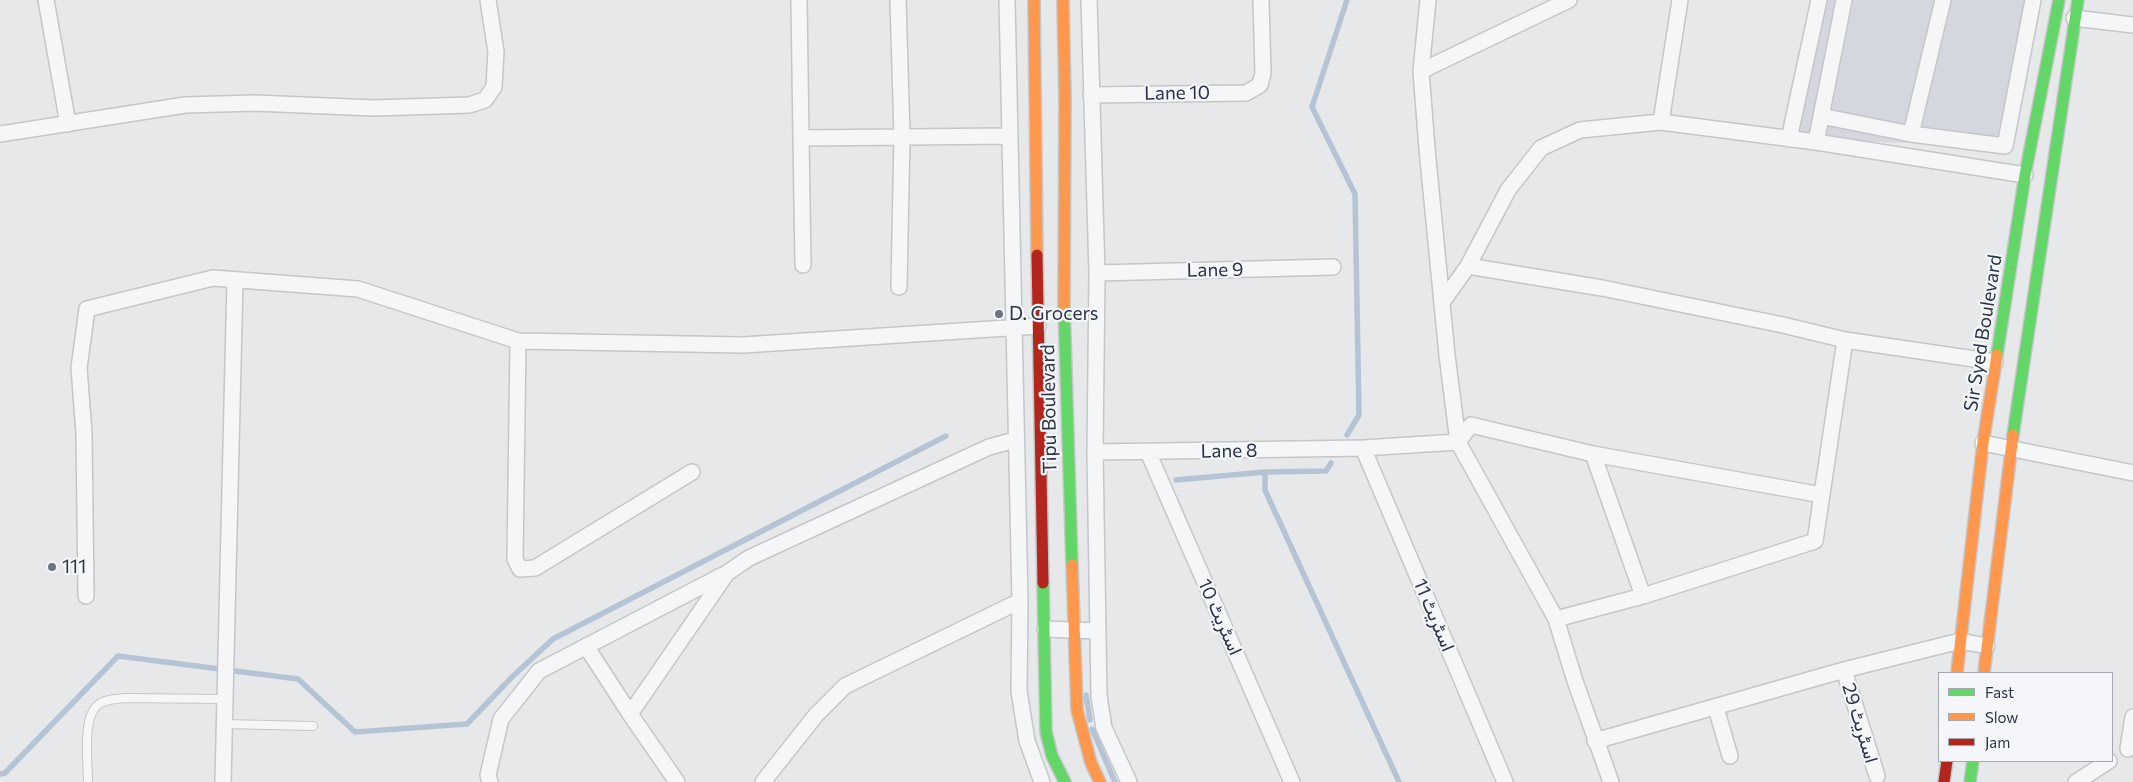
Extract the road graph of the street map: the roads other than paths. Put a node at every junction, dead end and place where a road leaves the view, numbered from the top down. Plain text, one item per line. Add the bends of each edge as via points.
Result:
1 (46, 0) edge
2 (488, 0) edge
3 (799, 0) edge
4 (898, 0) edge
5 (1007, 0) edge
6 (1034, 0) edge
7 (1063, 0) edge
8 (1089, 0) edge
9 (1261, 0) edge
10 (1428, 0) edge
11 (1569, 0) edge
12 (1680, 0) edge
13 (1819, 0) edge
14 (1844, 0) edge
15 (1943, 0) edge
16 (2033, 0) edge
17 (2059, 0) edge
18 (2078, 0) edge
19 (2074, 18) junction
20 (2133, 25) edge
21 (1421, 71) junction
22 (1092, 94) junction
23 (2038, 111) junction
24 (2060, 115) junction
25 (1821, 116) junction
26 (1660, 122) junction
27 (68, 124) junction
28 (0, 134) edge
29 (1911, 134) junction
30 (902, 136) junction
31 (1009, 136) junction
32 (801, 138) junction
33 (1789, 139) junction
34 (1816, 142) junction
35 (2025, 175) junction
36 (803, 265) dead end
37 (1468, 266) junction
38 (1334, 267) dead end
39 (1097, 273) junction
40 (236, 280) junction
41 (900, 287) dead end
42 (1442, 301) junction
43 (1038, 326) junction
44 (1013, 327) junction
45 (1844, 340) junction
46 (518, 341) junction
47 (1995, 362) junction
48 (1015, 440) junction
49 (1458, 442) junction
50 (1983, 443) junction
51 (1363, 448) junction
52 (2011, 449) junction
53 (1096, 452) junction
54 (1148, 452) junction
55 (1593, 454) junction
56 (692, 472) dead end
57 (2133, 473) edge
58 (1822, 495) junction
59 (727, 573) junction
60 (86, 596) dead end
61 (1643, 596) junction
62 (1020, 601) junction
63 (1556, 619) junction
64 (1045, 629) junction
65 (1098, 631) junction
66 (1074, 632) junction
67 (1960, 641) junction
68 (586, 646) junction
69 (1987, 646) junction
70 (1844, 670) junction
71 (1957, 672) edge
72 (1984, 672) edge
73 (225, 699) junction
74 (1716, 708) junction
75 (630, 714) junction
76 (2133, 717) edge
77 (224, 724) junction
78 (313, 726) dead end
79 (1595, 741) junction
80 (2130, 747) edge
81 (1730, 756) dead end
82 (2113, 758) edge
83 (1946, 762) edge
84 (1973, 762) edge
85 (2107, 762) edge
86 (1876, 776) dead end
87 (88, 782) edge
88 (223, 782) edge
89 (490, 782) edge
90 (677, 782) edge
91 (763, 782) edge
92 (1042, 782) edge
93 (1065, 782) edge
94 (1100, 782) edge
95 (1129, 782) edge
96 (1292, 782) edge
97 (1505, 782) edge
98 (1611, 782) edge
99 (1944, 782) edge
100 (1970, 782) edge
101 (2076, 782) edge

1 - 27 street
2 - 27 street via 496,52 494,87 485,100 477,103 374,108 255,102 185,105
3 - 32 street
4 - 30 street
5 - 31 street
6 - 43 street, Tipu Boulevard
7 - 66 street, Tipu Boulevard via 1064,295
8 - 22 street
9 - 22 street, Lane 10 via 1264,73 1260,85 1246,93
10 - 21 street
11 - 21 street
12 - 26 street
13 - 33 street
14 - 25 street
15 - 29 street
16 - 29 street via 2005,146
17 - 23 street, Sir Syed Boulevard
18 - 19 street
19 - 20 street
19 - 24 street
21 - 42 street
22 - 39 street
23 - 24 street
23 - 35 street, Sir Syed Boulevard
24 - 52 street
25 - 29 street
25 - 34 street
26 - 33 street
26 - 37 street via 1580,130 1541,148 1508,190
27 - 28 street
30 - 31 street
30 - 32 street
30 - 41 street
31 - 44 street
32 - 36 street
33 - 34 street
34 - 35 street
35 - 47 street, Sir Syed Boulevard
37 - 42 street
37 - 45 street via 1602,288
38 - 39 street, Lane 9
39 - 53 street
40 - 46 street via 358,289
40 - 60 street via 213,278 87,309 79,368 84,433
40 - 73 street
42 - 49 street
43 - 44 street
43 - 64 street, Tipu Boulevard
44 - 46 street via 743,345
44 - 48 street
45 - 47 street
45 - 58 street
46 - 56 street via 515,559 520,569 536,568
47 - 50 street, Sir Syed Boulevard
48 - 59 street via 989,447 749,558
48 - 62 street
49 - 51 street, Lane 8
49 - 55 street via 1471,425
49 - 63 street
50 - 52 street
50 - 67 street, Sir Syed Boulevard
51 - 54 street, Lane 8
51 - 97 street, اسٹریٹ 11
52 - 57 street
52 - 69 street
53 - 54 street, Lane 8
53 - 65 street
54 - 96 street, اسٹریٹ 10
55 - 58 street
55 - 61 street
58 - 61 street via 1815,541
59 - 68 street
59 - 75 street
61 - 63 street
62 - 91 street via 845,686 816,715
62 - 92 street via 1019,691 1027,741
63 - 79 street
64 - 66 street
64 - 93 street, Tipu Boulevard via 1046,732 1052,756
65 - 66 street
65 - 95 street via 1099,696 1104,728
66 - 94 street, Tipu Boulevard via 1076,710 1091,763
67 - 69 street
67 - 70 street
67 - 71 street, Sir Syed Boulevard
68 - 75 street
68 - 89 street via 539,671 501,719 488,775
69 - 72 street
70 - 74 street
70 - 86 street, اسٹریٹ 29
73 - 77 street
73 - 87 lane via 125,698 98,704 88,725
74 - 79 street
74 - 81 street
75 - 90 street
76 - 80 street
77 - 78 lane
77 - 88 street
79 - 98 street
80 - 82 street
83 - 99 street
84 - 100 street
85 - 101 street

